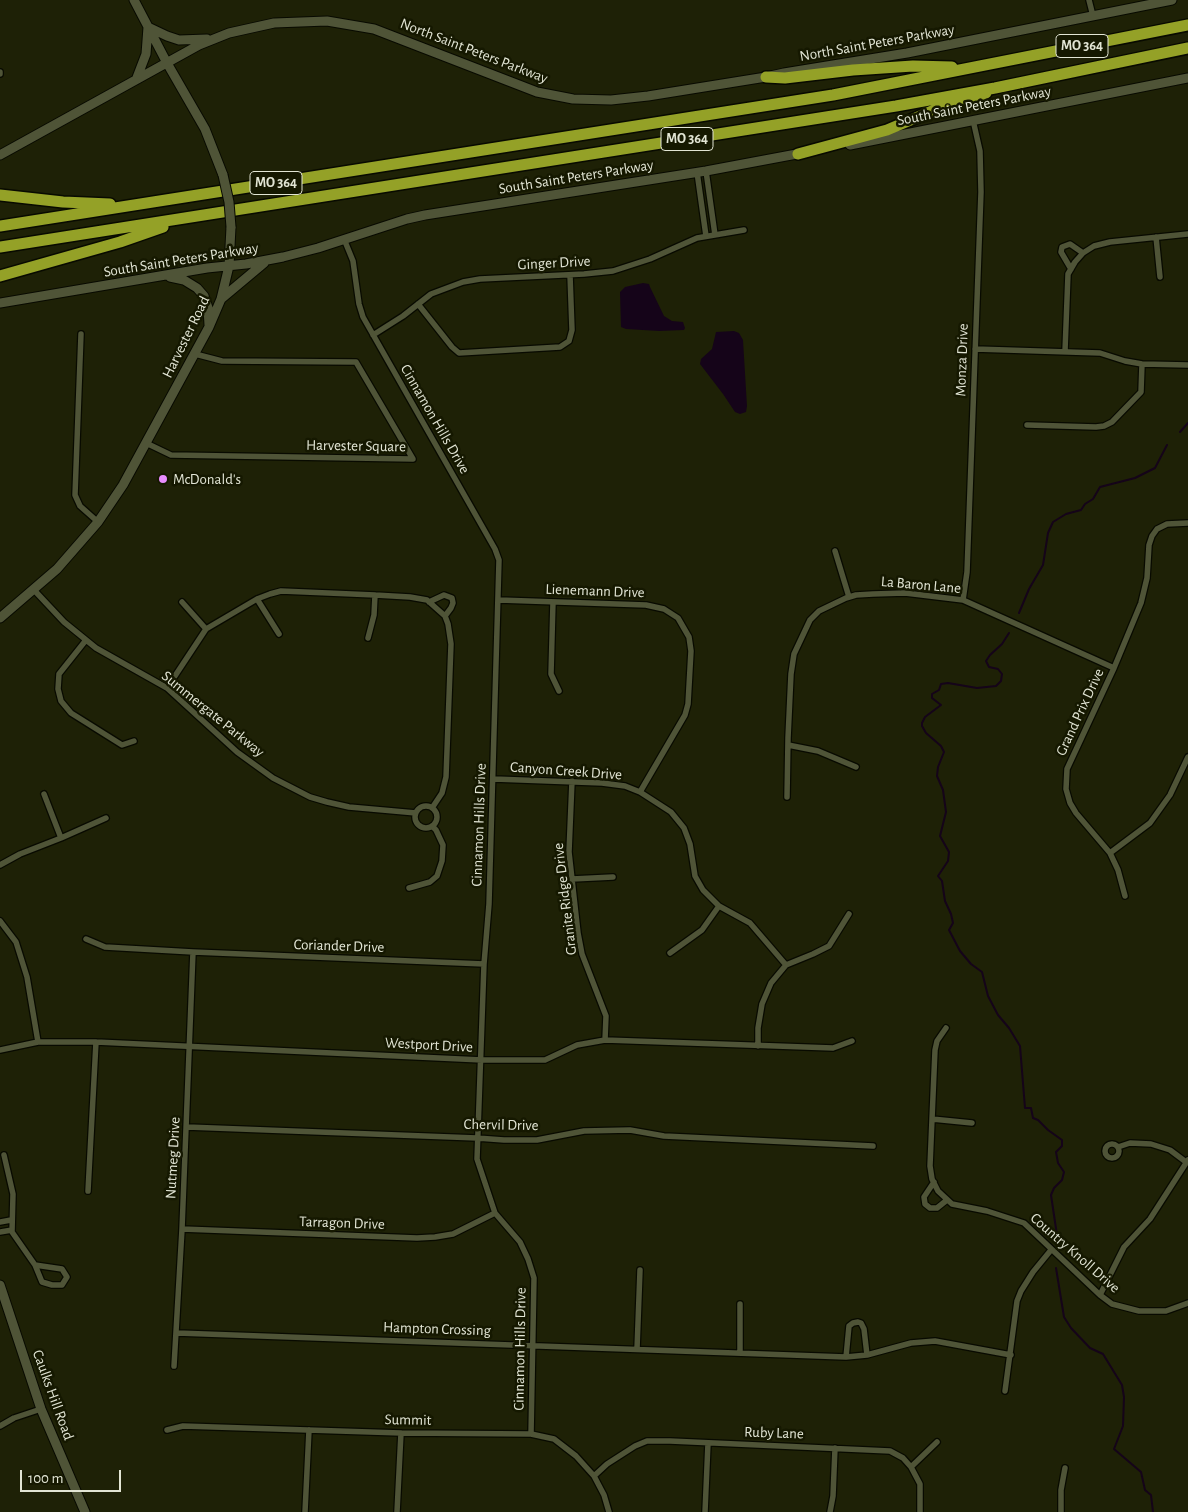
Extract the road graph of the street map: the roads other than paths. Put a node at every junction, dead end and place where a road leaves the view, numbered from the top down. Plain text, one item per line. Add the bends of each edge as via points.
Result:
1 (134, 0) edge
2 (1089, 0) edge
3 (1172, 0) edge
4 (1093, 16) junction
5 (1188, 25) edge
6 (148, 27) junction
7 (212, 39) junction
8 (1188, 48) edge
9 (167, 63) junction
10 (976, 67) junction
11 (766, 77) junction
12 (1188, 78) edge
13 (136, 80) junction
14 (995, 88) junction
15 (973, 120) junction
16 (798, 154) junction
17 (0, 155) edge
18 (701, 171) junction
19 (0, 196) edge
20 (135, 205) junction
21 (190, 217) junction
22 (0, 226) edge
23 (744, 230) dead end
24 (715, 234) junction
25 (1188, 234) edge
26 (706, 236) junction
27 (1156, 237) junction
28 (344, 239) junction
29 (0, 247) edge
30 (1083, 253) junction
31 (268, 260) junction
32 (229, 266) junction
33 (1071, 269) junction
34 (570, 275) junction
35 (0, 276) edge
36 (160, 276) junction
37 (1160, 277) dead end
38 (221, 299) junction
39 (0, 304) edge
40 (418, 304) junction
41 (210, 327) junction
42 (81, 334) dead end
43 (373, 335) junction
44 (975, 349) junction
45 (1065, 351) junction
46 (195, 354) junction
47 (1142, 364) junction
48 (1188, 365) edge
49 (1027, 426) dead end
50 (146, 444) junction
51 (98, 522) junction
52 (1188, 523) edge
53 (835, 551) dead end
54 (34, 590) junction
55 (375, 595) junction
56 (850, 597) junction
57 (257, 599) junction
58 (499, 600) junction
59 (963, 600) junction
60 (182, 602) dead end
61 (429, 602) junction
62 (553, 602) junction
63 (444, 616) junction
64 (0, 618) edge
65 (206, 629) junction
66 (279, 634) dead end
67 (368, 638) dead end
68 (86, 640) junction
69 (1114, 668) junction
70 (167, 688) junction
71 (559, 690) dead end
72 (134, 742) dead end
73 (788, 745) junction
74 (1188, 757) edge
75 (856, 767) dead end
76 (494, 779) junction
77 (572, 781) junction
78 (640, 792) junction
79 (44, 794) dead end
80 (787, 797) dead end
81 (432, 808) junction
82 (416, 813) junction
83 (106, 818) dead end
84 (432, 826) junction
85 (61, 838) junction
86 (1110, 853) junction
87 (0, 865) edge
88 (613, 876) dead end
89 (572, 879) junction
90 (409, 888) dead end
91 (1125, 896) dead end
92 (719, 906) junction
93 (849, 914) dead end
94 (0, 921) edge
95 (86, 940) dead end
96 (193, 952) junction
97 (670, 953) dead end
98 (484, 964) junction
99 (786, 965) junction
100 (946, 1028) dead end
101 (605, 1040) junction
102 (38, 1042) junction
103 (96, 1042) junction
104 (852, 1042) dead end
105 (189, 1046) junction
106 (758, 1046) junction
107 (0, 1050) edge
108 (482, 1060) junction
109 (932, 1119) junction
110 (972, 1123) dead end
111 (187, 1127) junction
112 (477, 1138) junction
113 (873, 1146) dead end
114 (1118, 1147) dead end
115 (4, 1155) dead end
116 (1187, 1161) edge
117 (934, 1182) junction
118 (88, 1192) dead end
119 (947, 1200) junction
120 (495, 1213) junction
121 (11, 1220) junction
122 (0, 1222) edge
123 (182, 1229) junction
124 (12, 1230) junction
125 (0, 1232) edge
126 (1051, 1250) junction
127 (35, 1265) junction
128 (640, 1270) dead end
129 (0, 1286) edge
130 (1100, 1295) junction
131 (1188, 1303) edge
132 (740, 1304) dead end
133 (3, 1305) edge
134 (177, 1333) junction
135 (533, 1345) junction
136 (637, 1349) junction
137 (740, 1352) junction
138 (1011, 1354) junction
139 (867, 1355) junction
140 (846, 1357) junction
141 (174, 1366) dead end
142 (1005, 1391) dead end
143 (40, 1409) junction
144 (0, 1426) edge
145 (167, 1430) dead end
146 (309, 1430) junction
147 (401, 1433) junction
148 (531, 1434) junction
149 (937, 1442) dead end
150 (708, 1443) junction
151 (835, 1448) junction
152 (911, 1468) junction
153 (1064, 1468) dead end
154 (594, 1476) junction
155 (85, 1512) edge
156 (305, 1512) edge
157 (397, 1512) edge
158 (609, 1512) edge
159 (705, 1512) edge
160 (830, 1512) edge
161 (920, 1512) edge
162 (1061, 1512) edge

1 - 6 main road, Harvester Road
2 - 4 street
3 - 4 main road, North Saint Peters Parkway
4 - 11 main road, North Saint Peters Parkway
5 - 10 highway, MO 364
6 - 7 main road via 179,40
6 - 9 main road, Harvester Road
6 - 13 main road via 146,54
7 - 9 main road, North Saint Peters Parkway
7 - 11 main road, North Saint Peters Parkway via 274,22 312,20 349,24 398,37 537,92 586,100 623,100
8 - 14 highway, MO 364
9 - 13 main road, North Saint Peters Parkway
9 - 32 main road, Harvester Road, bridge via 205,129 223,175 231,227
10 - 11 highway via 913,66
10 - 20 highway, MO 364 via 824,96
12 - 15 main road, South Saint Peters Parkway
13 - 17 main road, North Saint Peters Parkway
14 - 16 highway via 971,101 939,108 887,130
14 - 21 highway, MO 364
15 - 16 main road, South Saint Peters Parkway
15 - 44 street, Monza Drive via 980,151 981,192
16 - 18 main road, South Saint Peters Parkway
18 - 24 street
18 - 26 street
18 - 28 main road, South Saint Peters Parkway via 425,215
19 - 20 highway
20 - 22 highway, MO 364
21 - 29 highway, MO 364
21 - 35 highway via 120,242
23 - 24 street, Ginger Drive
24 - 26 street, Ginger Drive
25 - 27 street
26 - 34 street, Ginger Drive via 625,268
27 - 30 street via 1110,242
27 - 37 street
28 - 31 main road, South Saint Peters Parkway
28 - 43 street, Cinnamon Hills Drive via 353,261 359,304
30 - 33 street
30 - 33 street via 1070,244 1062,247 1060,252
31 - 32 main road, South Saint Peters Parkway
31 - 38 main road
32 - 36 main road, South Saint Peters Parkway
32 - 38 main road, Harvester Road
33 - 45 street via 1068,274
34 - 40 street, Ginger Drive via 471,280 438,291
34 - 40 street via 572,330 569,341 560,347 464,354 452,347
36 - 39 main road, South Saint Peters Parkway
36 - 41 main road via 184,280 197,288 204,296
38 - 41 main road, Harvester Road
40 - 43 street, Ginger Drive
41 - 46 main road, Harvester Road
42 - 51 street via 75,495 80,506
43 - 58 street, Cinnamon Hills Drive via 495,549 500,560
44 - 45 street
44 - 59 street, Monza Drive via 967,572
45 - 47 street via 1100,354
46 - 50 main road, Harvester Road
46 - 50 street, Harvester Square via 222,361 356,362 413,459 171,455
47 - 48 street
47 - 49 street via 1141,392 1112,422 1096,427
50 - 51 main road, Harvester Road
51 - 54 main road, Harvester Road
52 - 69 street, Grand Prix Drive via 1167,524 1152,536 1141,603
53 - 56 street
54 - 64 main road, Harvester Road
54 - 68 street, Summergate Parkway
55 - 57 street via 281,591
55 - 61 street via 410,597
55 - 67 street
56 - 59 street, La Baron Lane via 905,594
56 - 73 street, La Baron Lane via 819,611 810,620 794,654
57 - 65 street
57 - 66 street
58 - 62 street, Lienemann Drive
58 - 76 street, Cinnamon Hills Drive
59 - 69 street, La Baron Lane
60 - 65 street
61 - 63 street
61 - 63 street via 444,595 452,598 451,608
62 - 71 street via 551,674
62 - 78 street, Lienemann Drive via 646,605 664,609 678,618 689,637 689,695 685,715
63 - 81 street via 451,644 446,777 442,794
65 - 70 street
68 - 70 street, Summergate Parkway
68 - 72 street via 60,674 58,689 61,701 70,713 122,745
69 - 86 street, Grand Prix Drive via 1067,769 1066,788 1076,813
70 - 82 street, Summergate Parkway via 237,752 308,799 349,807
73 - 75 street via 818,751
73 - 80 street, La Baron Lane
74 - 86 street via 1170,795 1150,823
76 - 77 street, Canyon Creek Drive
76 - 98 street, Cinnamon Hills Drive
77 - 78 street, Canyon Creek Drive via 625,786
77 - 89 street, Granite Ridge Drive via 569,852
78 - 92 street, Canyon Creek Drive via 671,812 684,828 695,876
79 - 85 street
81 - 82 street via 424,806
81 - 84 street via 437,818
82 - 84 street via 420,826
83 - 85 street
84 - 90 street via 443,845 437,876 430,882
85 - 87 street
86 - 91 street, Grand Prix Drive
88 - 89 street
89 - 101 street, Granite Ridge Drive via 582,954 606,1016
92 - 97 street via 702,930
92 - 99 street, Canyon Creek Drive via 750,923
93 - 99 street via 829,946
94 - 102 street via 19,950
95 - 96 street, Coriander Drive via 105,947
96 - 98 street, Coriander Drive
96 - 105 street, Nutmeg Drive
98 - 108 street, Cinnamon Hills Drive
99 - 106 street via 765,995
100 - 109 street via 935,1050
101 - 106 street, Westport Drive
101 - 108 street, Westport Drive via 577,1045 544,1060
102 - 103 street, Westport Drive
102 - 107 street, Westport Drive
103 - 105 street, Westport Drive
103 - 118 street
104 - 106 street, Westport Drive via 833,1048
105 - 108 street, Westport Drive
105 - 111 street, Nutmeg Drive
108 - 112 street, Cinnamon Hills Drive
109 - 110 street
109 - 117 street via 930,1166
111 - 112 street, Chervil Drive
111 - 123 street, Nutmeg Drive
112 - 113 street, Chervil Drive via 537,1140 584,1131 630,1130 664,1136
112 - 120 street, Cinnamon Hills Drive via 477,1159
114 - 116 street via 1148,1143 1166,1148
115 - 121 street via 13,1194
116 - 130 street via 1150,1219 1124,1247
117 - 119 street
117 - 119 street via 924,1197 926,1204 937,1208
119 - 126 street, Country Knoll Drive via 1024,1223
120 - 123 street, Tarragon Drive via 453,1234 417,1238
120 - 135 street, Cinnamon Hills Drive via 520,1242 534,1278
121 - 122 street
121 - 124 street
123 - 134 street, Nutmeg Drive
124 - 125 street
124 - 127 street
126 - 130 street, Country Knoll Drive
126 - 138 street via 1019,1296
127 - 127 street via 62,1269 67,1277 62,1285 42,1282
128 - 136 street
129 - 133 main road, Caulks Hill Road
130 - 131 street, Country Knoll Drive via 1112,1304 1139,1311 1166,1311
132 - 137 street
133 - 143 main road, Caulks Hill Road
134 - 135 street, Hampton Crossing
134 - 141 street, Nutmeg Drive
135 - 136 street, Hampton Crossing
135 - 148 street, Cinnamon Hills Drive
136 - 137 street, Hampton Crossing
137 - 140 street, Hampton Crossing
138 - 139 street, Hampton Crossing via 924,1341
138 - 142 street
139 - 140 street, Hampton Crossing
139 - 140 street via 864,1329 858,1322 850,1326
143 - 144 street
143 - 155 main road, Caulks Hill Road
145 - 146 street, Summit via 183,1426
146 - 147 street, Summit
146 - 156 street
147 - 148 street, Summit
147 - 157 street
148 - 154 street, Summit via 558,1442
149 - 152 street
150 - 151 street, Ruby Lane
150 - 154 street, Ruby Lane via 647,1441 607,1464
150 - 159 street
151 - 152 street, Ruby Lane via 890,1451 903,1458
151 - 160 street
152 - 161 street, Ruby Lane via 920,1484
153 - 162 street
154 - 158 street, Summit

